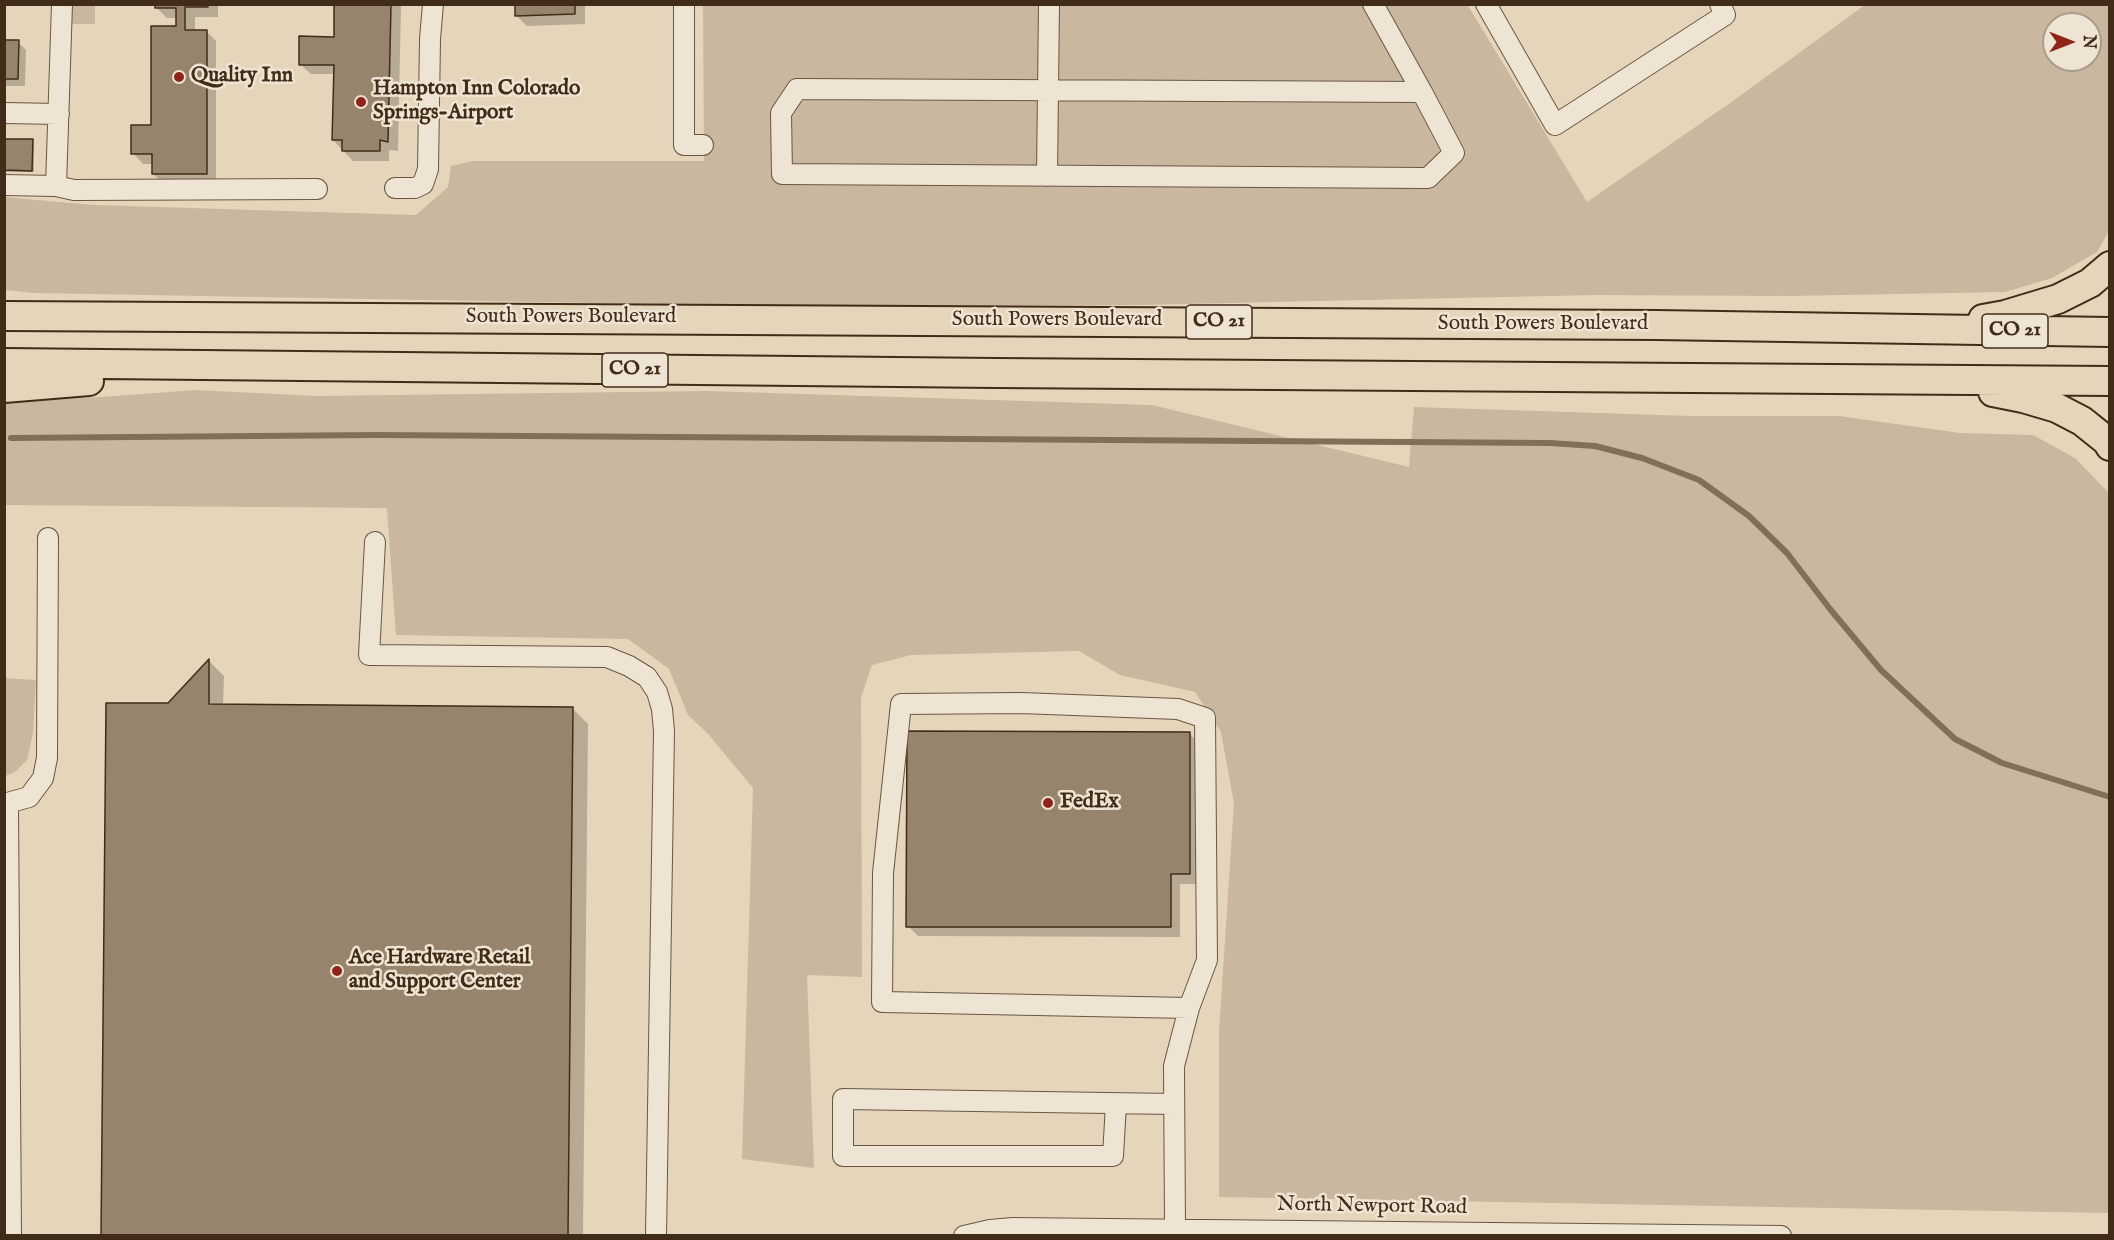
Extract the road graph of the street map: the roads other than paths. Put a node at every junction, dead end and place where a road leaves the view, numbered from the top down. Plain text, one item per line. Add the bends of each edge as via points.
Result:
1 (62, 4) edge
2 (433, 4) edge
3 (684, 4) edge
4 (1049, 4) edge
5 (1373, 4) edge
6 (1486, 4) edge
7 (1727, 8) edge
8 (1048, 91) junction
9 (1422, 92) junction
10 (4, 113) edge
11 (58, 114) junction
12 (703, 145) dead end
13 (1047, 176) junction
14 (4, 185) edge
15 (56, 186) junction
16 (395, 188) dead end
17 (316, 189) dead end
18 (2109, 267) edge
19 (4, 296) edge
20 (4, 316) edge
21 (517, 317) junction
22 (1921, 330) junction
23 (2109, 332) edge
24 (4, 363) edge
25 (329, 367) junction
26 (1923, 380) junction
27 (2109, 381) edge
28 (4, 388) edge
29 (2109, 446) edge
30 (48, 538) dead end
31 (375, 543) dead end
32 (6, 804) edge
33 (1189, 1008) junction
34 (1116, 1104) junction
35 (1174, 1104) junction
36 (1175, 1229) junction
37 (1376, 1233) edge
38 (1627, 1235) edge
39 (11, 1236) edge
40 (656, 1236) edge
41 (964, 1236) edge
42 (1781, 1236) edge

1 - 11 street
2 - 16 street via 428,169 423,184
3 - 12 street via 684,145
4 - 8 street
5 - 9 street
6 - 7 street via 1555,125
8 - 9 street
8 - 13 street
8 - 13 street via 797,89 782,113 782,174
9 - 13 street via 1454,153 1428,178
10 - 11 street
11 - 15 street
14 - 15 street
15 - 17 street via 74,190
18 - 22 highway via 2090,283 2058,299 2005,315
19 - 21 highway
20 - 21 highway, South Powers Boulevard / CO 21
21 - 22 highway, South Powers Boulevard / CO 21
22 - 23 highway, South Powers Boulevard / CO 21
24 - 25 highway, CO 21
25 - 26 highway, CO 21
25 - 28 highway
26 - 27 highway, CO 21
26 - 29 highway via 2057,408 2082,421
30 - 32 street via 47,758 43,778 29,797
31 - 40 street via 369,655 607,657 647,677 657,692 664,731
32 - 39 street
33 - 33 street via 1207,960 1205,718 1178,709 1021,703 900,704 883,873 882,1002
33 - 35 street via 1174,1066
34 - 34 street via 843,1099 843,1156 1113,1156
34 - 35 street
35 - 36 street
36 - 37 street, North Newport Road
36 - 41 street, North Newport Road via 1013,1228
37 - 38 street, North Newport Road
38 - 42 street, North Newport Road

